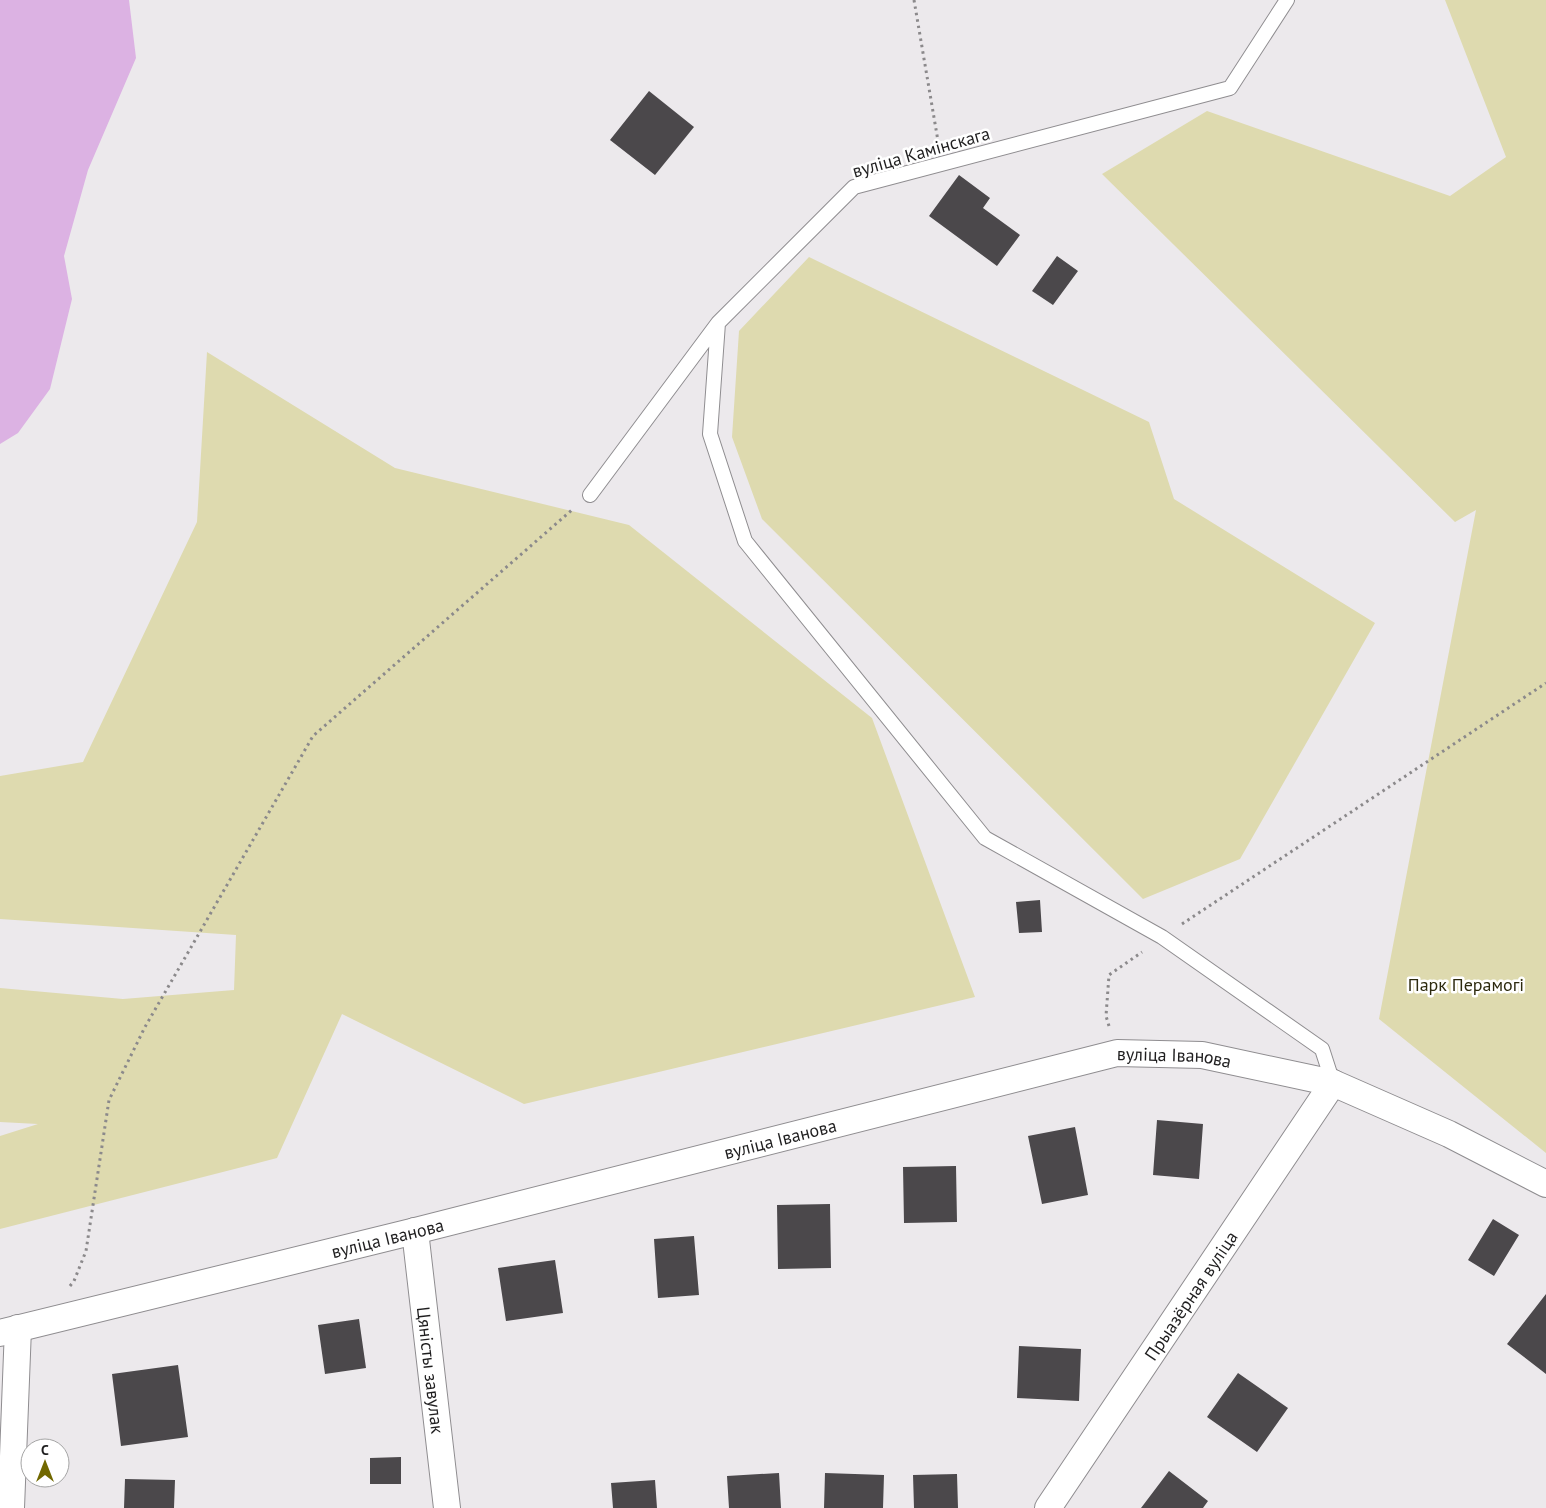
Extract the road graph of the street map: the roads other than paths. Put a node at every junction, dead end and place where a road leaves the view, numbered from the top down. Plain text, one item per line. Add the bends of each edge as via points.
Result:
1 (1287, 0) edge
2 (718, 323) junction
3 (590, 495) road end
4 (1333, 1083) junction
5 (1546, 1184) edge
6 (414, 1231) junction
7 (9, 1330) edge
8 (10, 1508) edge
9 (447, 1508) edge
10 (1048, 1508) edge

1 - 2 lane, вуліца Камінскага via 1230,88 854,187
2 - 3 lane, вуліца Камінскага
2 - 4 lane via 710,434 745,541 985,838 1162,937 1322,1049
4 - 5 street, вуліца Іванова via 1449,1134
4 - 6 street, вуліца Іванова via 1202,1055 1117,1053
4 - 10 street, Прыазёрная вуліца
6 - 7 street, вуліца Іванова
6 - 9 street, Цяністы завулак
7 - 8 street

